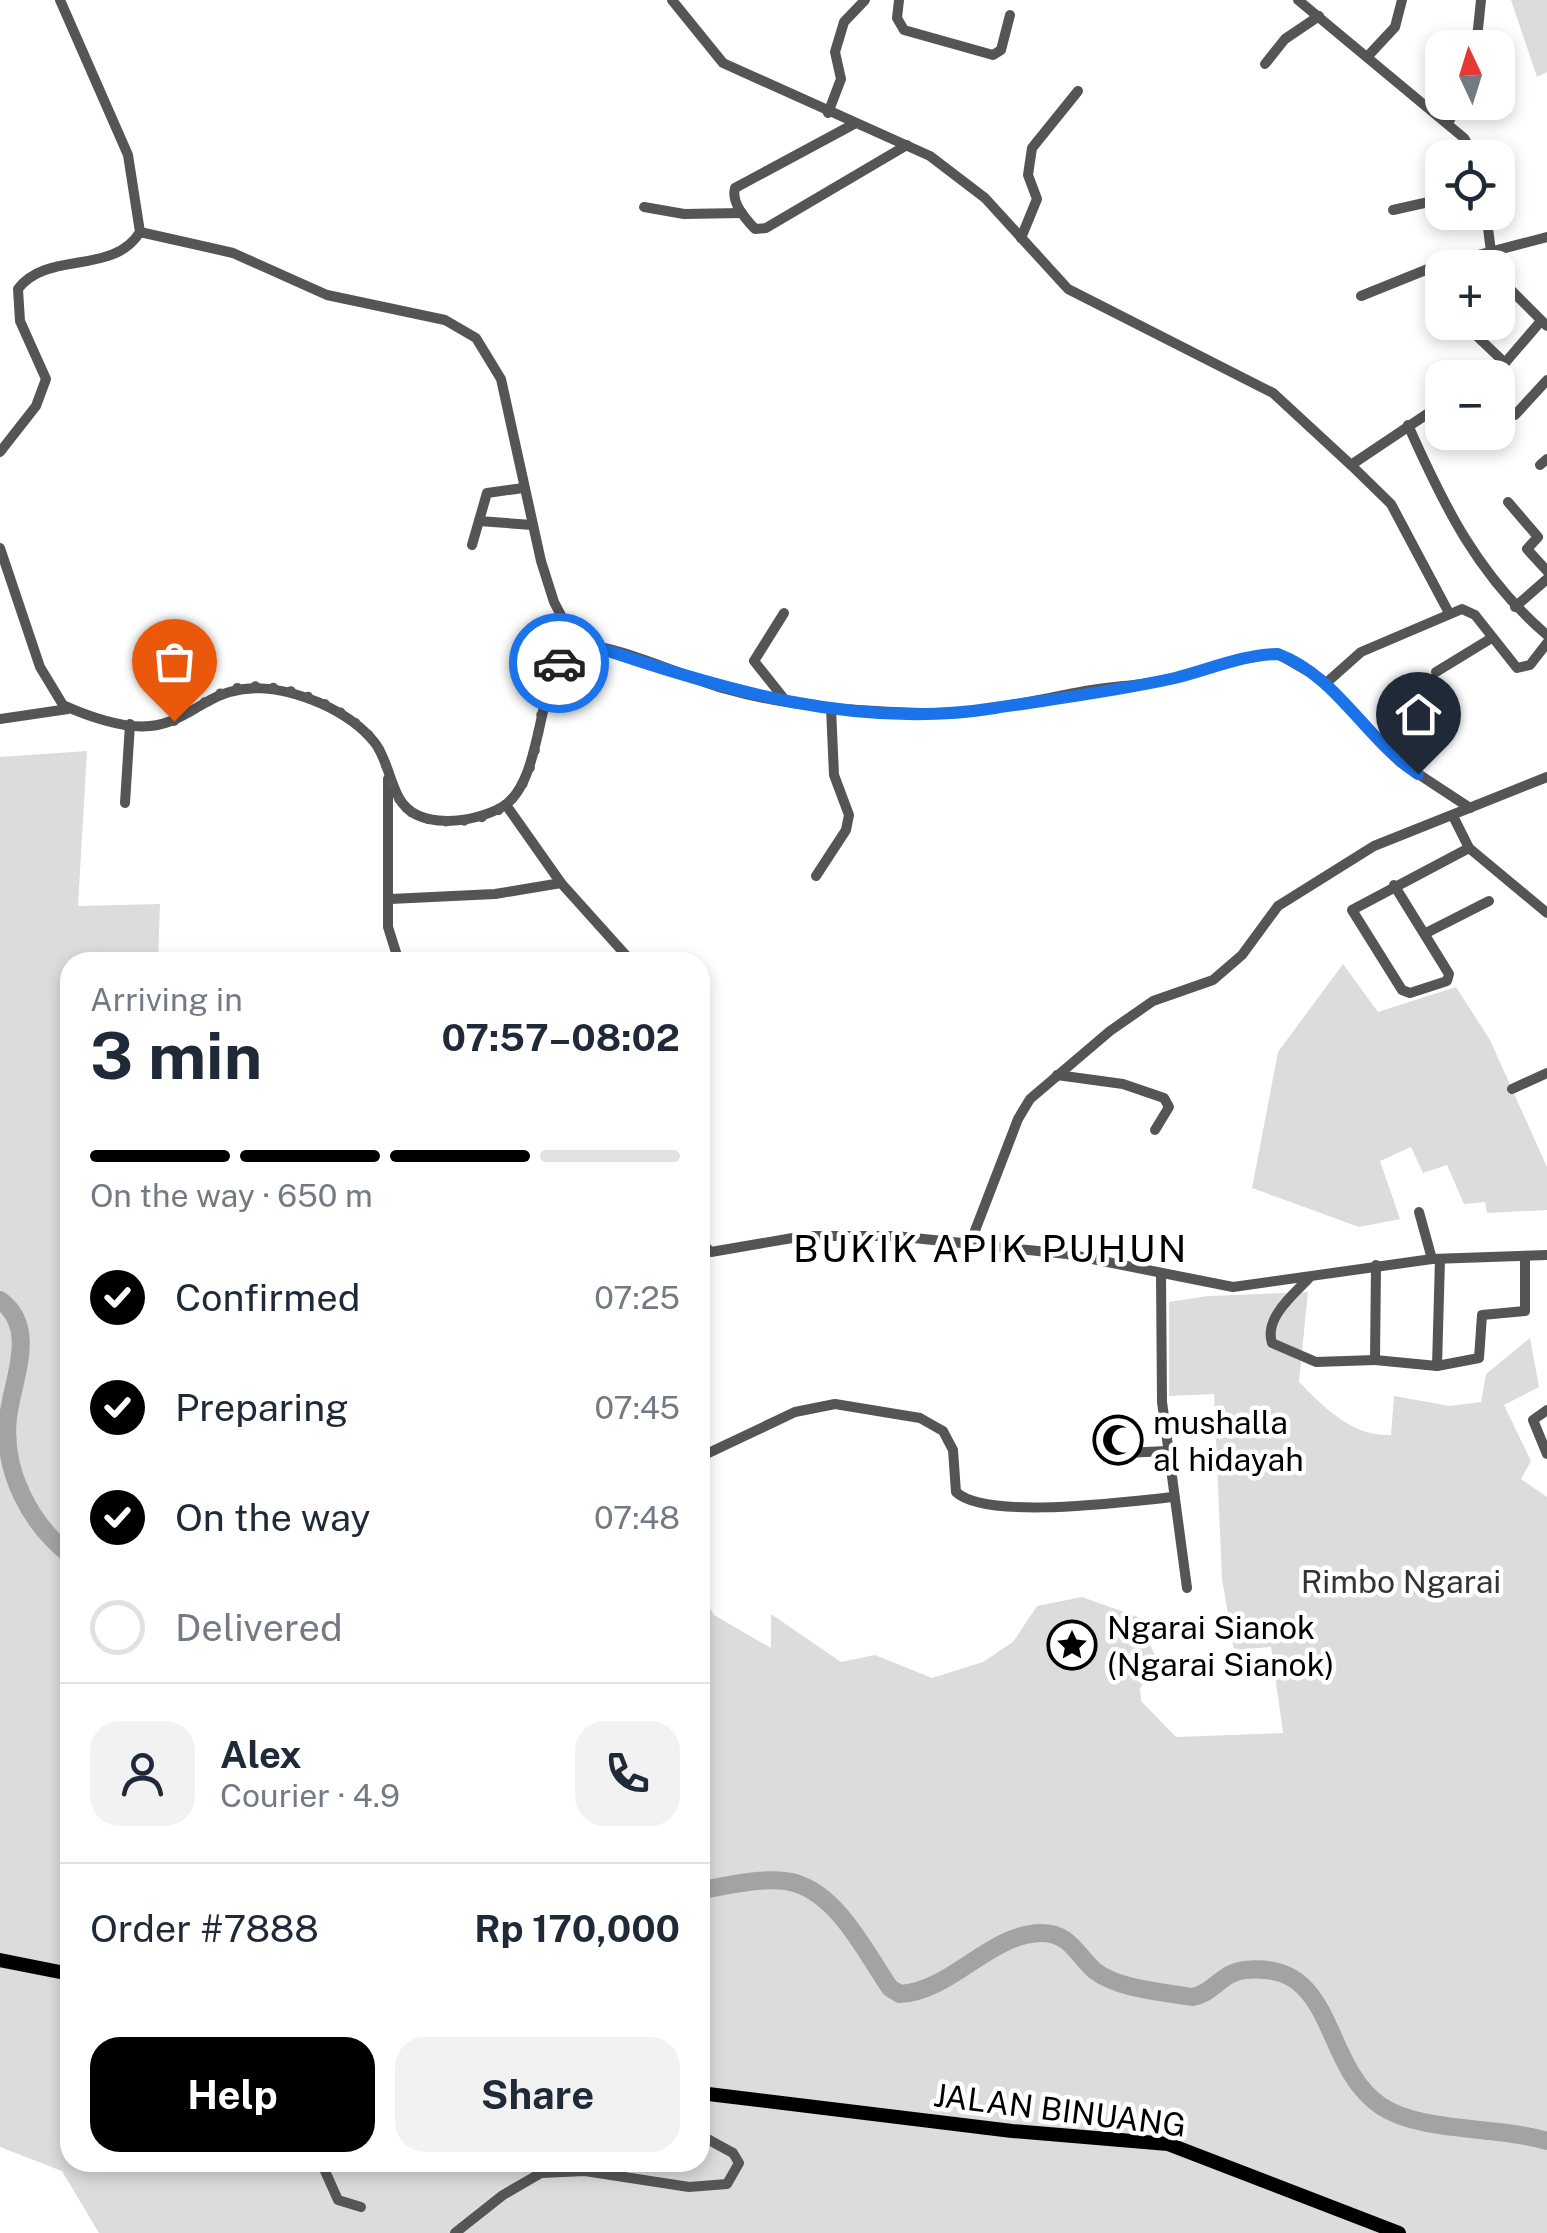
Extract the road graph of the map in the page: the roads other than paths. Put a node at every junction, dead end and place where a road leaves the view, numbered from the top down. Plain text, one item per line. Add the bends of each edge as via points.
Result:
1 (60, 0) edge
2 (672, 0) edge
3 (865, 0) edge
4 (899, 0) edge
5 (1402, 0) edge
6 (1481, 0) edge
7 (1304, 1) edge
8 (1010, 15) dead end
9 (1319, 16) junction
10 (1478, 30) edge
11 (1368, 56) junction
12 (1265, 64) dead end
13 (1078, 92) dead end
14 (828, 113) junction
15 (1450, 120) edge
16 (854, 124) junction
17 (1448, 124) junction
18 (1461, 140) edge
19 (907, 145) junction
20 (1425, 203) edge
21 (644, 207) dead end
22 (1393, 210) dead end
23 (742, 213) junction
24 (1487, 230) edge
25 (140, 232) junction
26 (1547, 236) edge
27 (1021, 238) junction
28 (1488, 250) joint
29 (1425, 273) edge
30 (1515, 294) edge
31 (1361, 296) dead end
32 (1544, 323) edge
33 (1481, 340) edge
34 (1502, 360) edge
35 (1508, 360) edge
36 (1547, 380) edge
37 (1515, 413) edge
38 (1425, 414) edge
39 (1408, 424) junction
40 (0, 452) edge
41 (1352, 465) junction
42 (523, 488) junction
43 (1508, 502) dead end
44 (479, 522) junction
45 (532, 525) junction
46 (1542, 533) edge
47 (472, 545) dead end
48 (0, 548) edge
49 (1547, 572) edge
50 (1547, 580) edge
51 (1514, 607) junction
52 (1448, 613) junction
53 (784, 614) dead end
54 (1547, 635) edge
55 (1490, 639) junction
56 (1547, 643) edge
57 (577, 646) junction
58 (1436, 672) dead end
59 (1325, 684) junction
60 (786, 702) junction
61 (832, 708) junction
62 (70, 709) junction
63 (0, 719) edge
64 (130, 724) junction
65 (388, 768) junction
66 (1547, 777) edge
67 (125, 803) dead end
68 (506, 805) junction
69 (1470, 808) junction
70 (1452, 816) junction
71 (1468, 848) junction
72 (816, 876) dead end
73 (561, 882) junction
74 (1394, 885) junction
75 (390, 898) junction
76 (1488, 901) dead end
77 (1547, 914) edge
78 (1426, 934) junction
79 (396, 952) edge
80 (623, 952) edge
81 (1547, 1073) edge
82 (1057, 1075) junction
83 (1512, 1089) dead end
84 (1154, 1130) dead end
85 (1418, 1212) dead end
86 (971, 1241) junction
87 (710, 1251) edge
88 (1547, 1255) edge
89 (1525, 1256) junction
90 (1436, 1259) junction
91 (1376, 1265) junction
92 (1162, 1276) junction
93 (1308, 1278) junction
94 (1376, 1360) junction
95 (1437, 1366) junction
96 (1547, 1410) edge
97 (710, 1451) edge
98 (1167, 1451) junction
99 (1125, 1453) dead end
100 (1547, 1454) edge
101 (1174, 1497) junction
102 (1187, 1588) dead end
103 (0, 1960) edge
104 (60, 1972) edge
105 (710, 2095) edge
106 (710, 2140) edge
107 (325, 2172) edge
108 (564, 2172) edge
109 (597, 2172) edge
110 (360, 2207) dead end
111 (455, 2233) edge
112 (1399, 2233) edge

1 - 25 street via 128,155
2 - 14 street via 722,63
3 - 14 street via 844,22 835,52 841,79
4 - 8 street via 896,18 904,30 993,55 1001,50
5 - 11 street via 1395,27
6 - 10 street
7 - 9 street
9 - 11 street
9 - 12 street
11 - 17 street
13 - 27 street via 1032,148 1028,175 1037,199
14 - 16 street
15 - 17 street
16 - 19 street
16 - 23 street via 738,185 733,196
17 - 18 street
19 - 23 street via 763,230
19 - 27 street via 962,176
20 - 22 street
21 - 23 street
24 - 28 street
25 - 40 street via 126,249 41,272 18,289 20,320 46,379 36,406
25 - 42 street via 232,253 327,295 462,326 501,379
26 - 28 street
27 - 41 street via 1068,289 1273,393
29 - 31 street
30 - 32 street
32 - 35 street
33 - 34 street
36 - 37 street
38 - 39 street
39 - 41 street
39 - 51 street via 1454,526
41 - 52 street via 1391,504
42 - 44 street via 487,494
42 - 45 street
43 - 46 street
44 - 45 street
44 - 47 street
45 - 57 street via 554,602
46 - 49 street via 1528,549
48 - 62 street via 40,667 54,696
50 - 51 street
51 - 54 street
52 - 55 street via 1470,611
52 - 59 street via 1361,652
53 - 60 street via 754,660
55 - 56 street via 1517,668 1530,665
55 - 58 street
57 - 60 street
57 - 68 street via 556,667 535,760
59 - 61 street via 1290,658 1264,654 1170,679 994,708 926,714
59 - 69 street via 1384,749
60 - 61 street
61 - 72 street via 834,775 850,815
62 - 63 street
62 - 64 street
64 - 65 street via 174,721 227,690 260,687 333,708 367,734
64 - 67 street
65 - 68 street via 398,798 418,816 454,821
65 - 75 street
66 - 69 street
68 - 73 street
69 - 70 street
70 - 71 street
70 - 82 street via 1374,846 1310,884 1268,915 1227,969 1195,989 1153,1002
71 - 74 street
71 - 77 street
73 - 75 street via 496,894
73 - 80 street
74 - 78 street
74 - 78 street via 1355,906 1352,915 1405,993 1450,978
75 - 79 street via 388,926
76 - 78 street
81 - 83 street
82 - 84 street via 1164,1098 1168,1108
82 - 86 street via 1018,1119
85 - 90 street
86 - 87 street via 831,1234
86 - 92 street
88 - 89 street
89 - 90 street
89 - 95 street via 1525,1312 1482,1316 1479,1358
90 - 91 street
90 - 95 street
91 - 93 street
91 - 94 street
92 - 93 street via 1233,1287
92 - 98 street via 1158,1360
93 - 94 street via 1270,1327 1272,1343 1316,1362
94 - 95 street
96 - 100 street via 1534,1423
97 - 101 street via 794,1412 835,1404 920,1418 944,1431 953,1450 956,1492 974,1503 1069,1507
98 - 99 street
98 - 101 street
101 - 102 street
103 - 104 main road
105 - 112 main road, JALAN BINUANG via 1168,2144
106 - 109 street via 739,2163 727,2184 689,2188
107 - 110 street via 338,2200
108 - 111 street via 542,2174 502,2195

